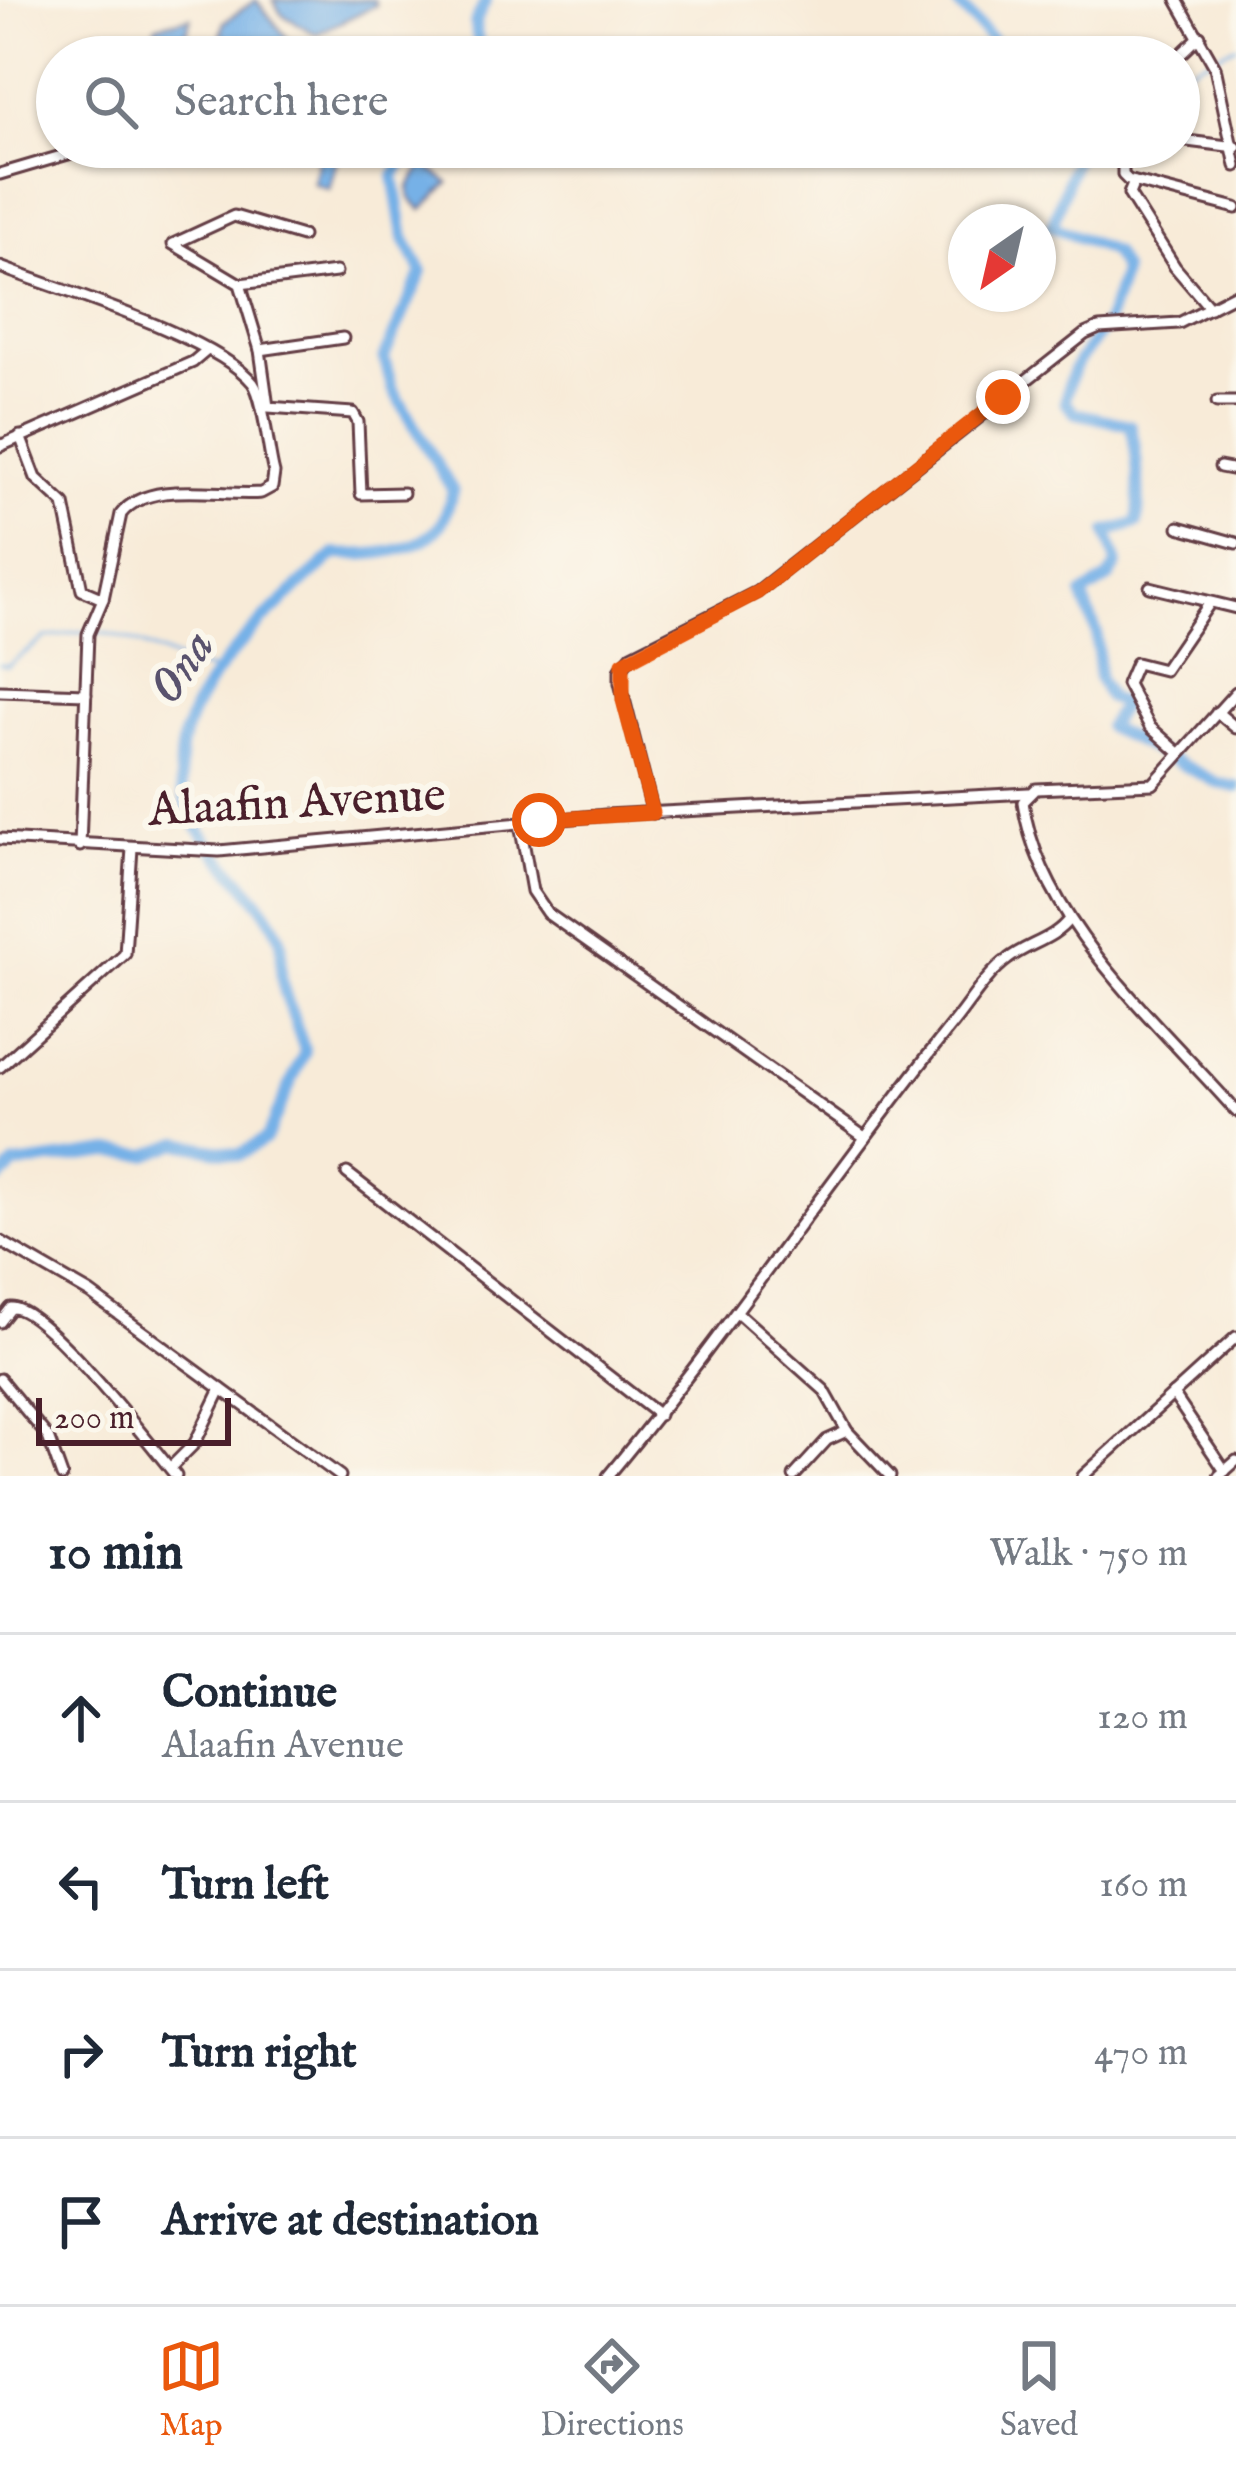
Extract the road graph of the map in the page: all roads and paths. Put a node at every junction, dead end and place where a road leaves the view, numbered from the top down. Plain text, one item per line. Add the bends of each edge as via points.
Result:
1 (1180, 1) edge
2 (1200, 36) joint
3 (1200, 143) edge
4 (1236, 147) edge
5 (36, 163) edge
6 (1236, 166) edge
7 (1123, 168) edge
8 (0, 174) edge
9 (1134, 182) junction
10 (1236, 208) edge
11 (302, 236) dead end
12 (0, 267) edge
13 (336, 272) dead end
14 (240, 284) junction
15 (1236, 294) edge
16 (1210, 308) junction
17 (343, 338) dead end
18 (260, 350) junction
19 (206, 351) junction
20 (265, 377) junction
21 (252, 382) junction
22 (1217, 402) dead end
23 (1236, 402) edge
24 (20, 436) junction
25 (0, 446) edge
26 (1220, 466) dead end
27 (1236, 470) edge
28 (403, 493) dead end
29 (1179, 527) dead end
30 (1236, 543) edge
31 (1150, 587) dead end
32 (103, 599) junction
33 (1209, 604) junction
34 (1236, 608) edge
35 (0, 691) edge
36 (1236, 692) edge
37 (86, 694) junction
38 (1217, 712) junction
39 (1236, 728) edge
40 (1177, 754) junction
41 (1029, 793) junction
42 (653, 813) junction
43 (520, 824) junction
44 (0, 839) edge
45 (80, 847) junction
46 (132, 848) junction
47 (1069, 919) junction
48 (0, 1067) edge
49 (1236, 1111) edge
50 (863, 1136) junction
51 (347, 1173) dead end
52 (0, 1241) edge
53 (739, 1314) junction
54 (0, 1322) edge
55 (1236, 1337) edge
56 (0, 1379) edge
57 (221, 1389) junction
58 (1173, 1394) junction
59 (658, 1415) junction
60 (847, 1431) junction
61 (1236, 1461) edge
62 (328, 1466) junction
63 (173, 1472) edge
64 (1222, 1473) edge
65 (62, 1476) edge
66 (315, 1476) edge
67 (340, 1476) edge
68 (608, 1476) edge
69 (794, 1476) edge
70 (890, 1476) edge
71 (1083, 1476) edge

1 - 2 street
2 - 4 street
3 - 4 street
4 - 6 street
5 - 8 street
7 - 9 street
9 - 10 street
9 - 16 street via 1130,194 1144,222
11 - 14 street via 234,216 174,242
12 - 19 street
13 - 14 street
14 - 18 street
15 - 16 street
16 - 42 street via 1179,323 1099,328 758,592 623,663 623,700
17 - 18 street
18 - 20 street
19 - 21 street
19 - 24 street
20 - 21 street
20 - 28 street via 273,410 356,415 361,494
21 - 32 street via 272,487 128,506 112,541
22 - 23 street
24 - 25 street
24 - 32 street via 36,478 64,505 82,590
26 - 27 street
29 - 30 street
31 - 33 street
32 - 37 street via 90,629
33 - 34 street
33 - 40 street via 1164,670 1136,663 1127,684 1150,727
35 - 37 street
36 - 38 street
37 - 45 street
38 - 39 street
38 - 40 street
40 - 41 street, Alaafin Avenue via 1146,786
41 - 42 street, Alaafin Avenue
41 - 47 street via 1023,802 1032,844
42 - 43 street, Alaafin Avenue
43 - 46 street, Alaafin Avenue via 219,851
43 - 50 street via 532,891 548,913
44 - 45 street, Alaafin Avenue
45 - 46 street, Alaafin Avenue
46 - 48 street via 125,954
47 - 49 street
47 - 50 street via 1006,960
50 - 53 street
51 - 59 street
52 - 57 street via 90,1293
53 - 59 street
53 - 60 street via 824,1390
54 - 63 street via 11,1308 25,1309
55 - 58 street
56 - 65 street via 48,1437
57 - 62 street
57 - 63 street
58 - 64 street
58 - 71 street
59 - 68 street
60 - 69 street via 827,1440
60 - 70 street
61 - 64 street
62 - 66 street
62 - 67 street

